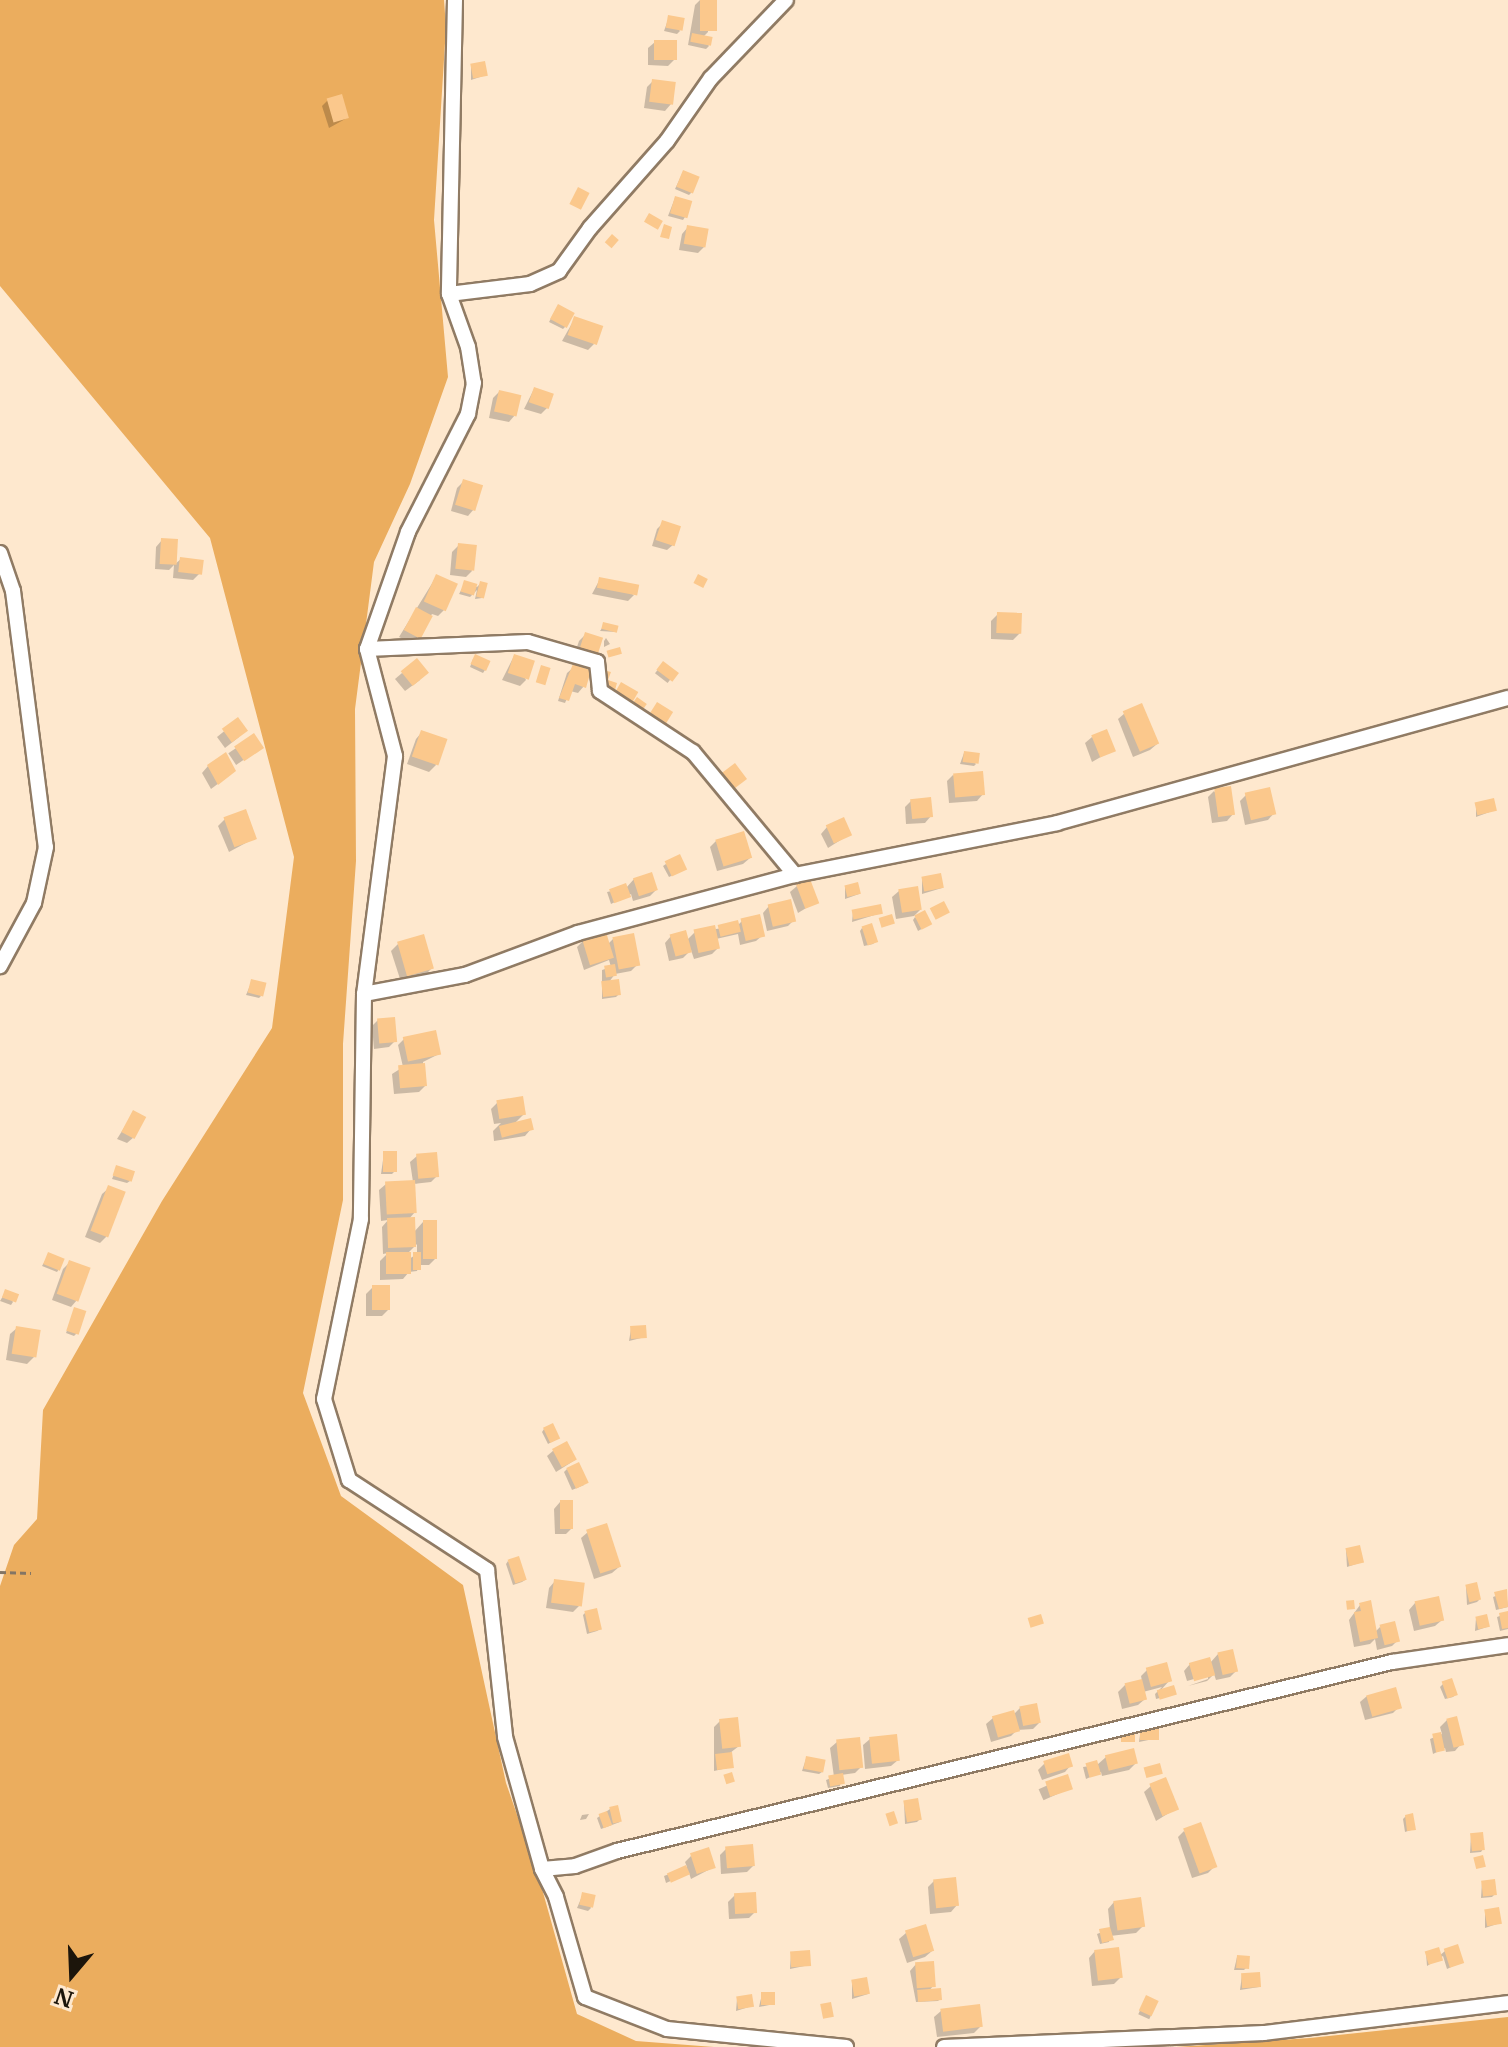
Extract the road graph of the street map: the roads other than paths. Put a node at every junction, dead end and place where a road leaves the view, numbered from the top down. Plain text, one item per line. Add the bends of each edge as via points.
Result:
1 (455, 0) edge
2 (786, 0) edge
3 (449, 294) junction
4 (0, 553) edge
5 (367, 649) junction
6 (1508, 698) edge
7 (795, 875) junction
8 (0, 966) edge
9 (364, 994) junction
10 (1508, 1645) edge
11 (542, 1869) junction
12 (1508, 2003) edge
13 (846, 2047) edge
14 (944, 2047) edge

1 - 3 street
2 - 3 street via 711,78 667,141 559,271 530,284
3 - 5 street via 474,383 468,414 408,532
4 - 8 street via 13,591 46,847 34,903
5 - 7 street via 528,642 597,662 600,691 693,752
5 - 9 street via 395,756
6 - 7 street via 1057,823
7 - 9 street via 578,933 465,975
9 - 11 street via 361,1219 324,1399 349,1480 487,1570 505,1737
10 - 11 street via 1392,1662 617,1851 575,1866
11 - 13 street via 556,1897 585,1997 667,2029
12 - 14 street via 1264,2033

